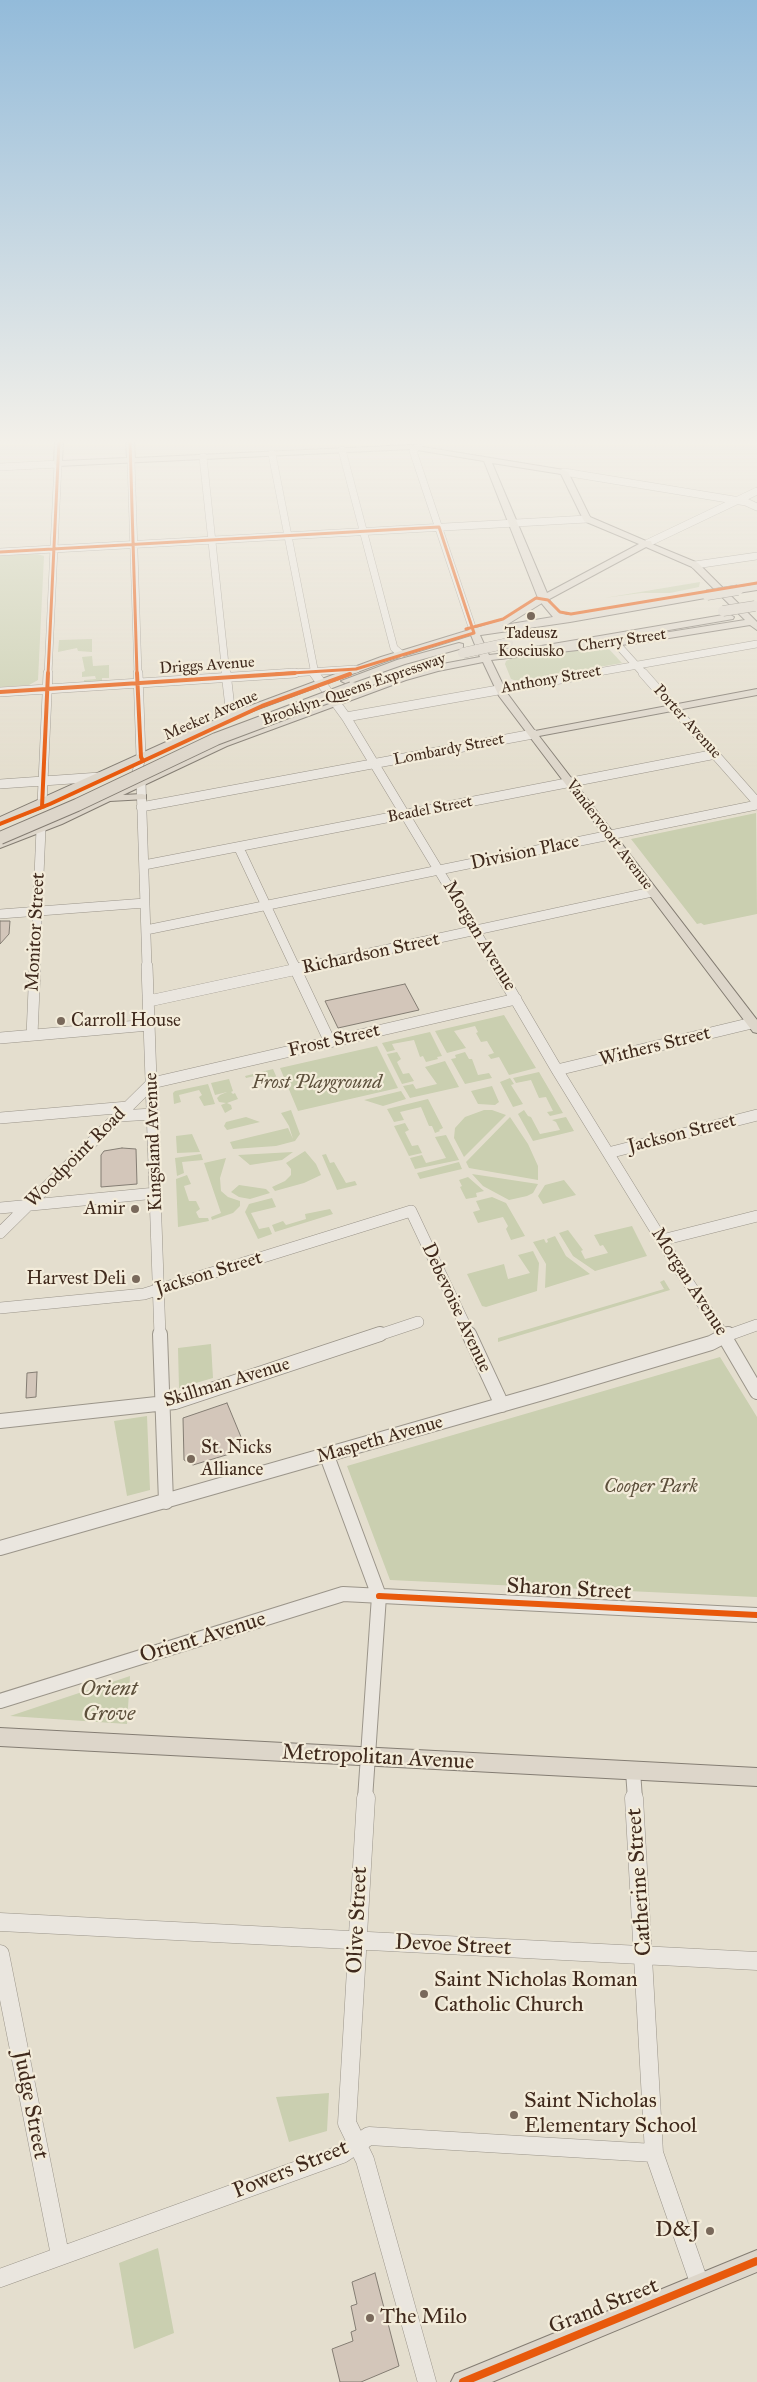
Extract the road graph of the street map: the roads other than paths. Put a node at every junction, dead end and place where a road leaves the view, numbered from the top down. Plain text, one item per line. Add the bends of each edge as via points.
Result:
1 (54, 552) edge
2 (133, 552) edge
3 (213, 552) edge
4 (291, 552) edge
5 (369, 552) edge
6 (447, 552) edge
7 (526, 552) edge
8 (631, 552) edge
9 (668, 552) edge
10 (757, 556) edge
11 (695, 565) junction
12 (757, 587) edge
13 (740, 592) junction
14 (757, 592) edge
15 (543, 599) junction
16 (717, 606) junction
17 (755, 612) edge
18 (670, 615) dead end
19 (570, 619) junction
20 (651, 619) junction
21 (474, 633) junction
22 (494, 638) joint
23 (616, 643) junction
24 (757, 644) edge
25 (461, 649) junction
26 (401, 654) junction
27 (500, 656) junction
28 (486, 659) junction
29 (636, 665) junction
30 (356, 669) junction
31 (313, 672) junction
32 (227, 678) junction
33 (137, 683) junction
34 (320, 683) junction
35 (350, 684) junction
36 (48, 689) junction
37 (500, 690) junction
38 (0, 692) edge
39 (757, 692) edge
40 (335, 702) junction
41 (674, 708) junction
42 (231, 716) junction
43 (346, 717) junction
44 (533, 734) junction
45 (716, 754) junction
46 (141, 757) junction
47 (374, 764) junction
48 (100, 777) junction
49 (43, 782) junction
50 (142, 782) junction
51 (570, 783) junction
52 (0, 784) edge
53 (104, 800) junction
54 (141, 802) junction
55 (42, 804) junction
56 (757, 804) edge
57 (405, 815) junction
58 (0, 821) edge
59 (0, 828) edge
60 (40, 829) junction
61 (609, 836) junction
62 (0, 838) edge
63 (0, 845) edge
64 (239, 848) junction
65 (144, 865) junction
66 (439, 871) junction
67 (652, 892) junction
68 (145, 903) junction
69 (266, 906) junction
70 (37, 911) junction
71 (0, 914) edge
72 (146, 930) junction
73 (476, 931) junction
74 (296, 970) junction
75 (516, 999) junction
76 (149, 1001) junction
77 (149, 1025) junction
78 (755, 1026) edge
79 (32, 1035) junction
80 (0, 1038) edge
81 (330, 1042) junction
82 (558, 1070) junction
83 (152, 1083) junction
84 (128, 1107) junction
85 (153, 1114) junction
86 (757, 1115) edge
87 (119, 1116) junction
88 (0, 1118) edge
89 (608, 1153) junction
90 (156, 1193) junction
91 (29, 1205) junction
92 (0, 1208) edge
93 (411, 1210) joint
94 (757, 1216) edge
95 (0, 1233) edge
96 (662, 1240) junction
97 (159, 1290) junction
98 (0, 1308) edge
99 (418, 1322) dead end
100 (757, 1325) edge
101 (724, 1336) junction
102 (757, 1392) edge
103 (163, 1404) junction
104 (502, 1405) junction
105 (0, 1421) edge
106 (327, 1456) junction
107 (166, 1502) junction
108 (0, 1548) edge
109 (379, 1596) junction
110 (757, 1615) edge
111 (0, 1701) edge
112 (0, 1737) edge
113 (368, 1757) junction
114 (633, 1771) junction
115 (757, 1777) edge
116 (0, 1922) edge
117 (357, 1941) junction
118 (0, 1954) edge
119 (644, 1955) junction
120 (757, 1961) edge
121 (357, 2144) junction
122 (654, 2153) junction
123 (60, 2255) junction
124 (757, 2262) edge
125 (0, 2278) edge
126 (700, 2285) junction
127 (427, 2382) edge
128 (464, 2382) edge

1 - 36 street
2 - 33 street, Kingsland Avenue
3 - 32 street
4 - 31 street, Morgan Avenue
5 - 26 street via 394,648
6 - 21 street
7 - 15 main road
8 - 15 main road, Meeker Avenue
9 - 11 main road
10 - 11 street
11 - 17 main road
12 - 13 highway
13 - 14 highway, Brooklyn-Queens Expressway
13 - 16 highway, Brooklyn-Queens Expressway
15 - 19 highway via 554,614
15 - 21 main road, Meeker Avenue via 510,620
16 - 17 highway
16 - 19 highway
16 - 20 highway
16 - 22 highway, Brooklyn-Queens Expressway
16 - 27 highway
17 - 23 main road, Cherry Street
18 - 20 highway, Brooklyn-Queens Expressway
19 - 21 highway
20 - 25 highway, Brooklyn-Queens Expressway, bridge
21 - 26 main road, Meeker Avenue
21 - 28 main road, Vandervoort Avenue
22 - 25 highway, Brooklyn-Queens Expressway
23 - 27 main road, Cherry Street
23 - 29 street, Porter Avenue
24 - 29 street, Anthony Street
25 - 35 highway, Brooklyn-Queens Expressway
26 - 30 main road, Meeker Avenue
27 - 28 main road, Cherry Street
28 - 37 main road, Vandervoort Avenue
28 - 40 main road, Meeker Avenue via 415,674
29 - 37 street, Anthony Street
29 - 41 street, Porter Avenue
30 - 31 street, Driggs Avenue
30 - 34 main road, Meeker Avenue
31 - 32 street, Driggs Avenue
31 - 34 street, Morgan Avenue
32 - 33 street, Driggs Avenue
32 - 42 street
33 - 36 street, Driggs Avenue
33 - 46 street, Kingsland Avenue
34 - 40 street, Morgan Avenue
34 - 42 main road, Meeker Avenue
35 - 59 highway, Brooklyn-Queens Expressway via 218,729
35 - 62 highway, Brooklyn-Queens Expressway, bridge via 227,735
36 - 38 street, Driggs Avenue
36 - 49 street
37 - 43 street, Anthony Street
37 - 44 main road, Vandervoort Avenue
39 - 41 main road, Lombardy Street
40 - 43 street, Morgan Avenue
40 - 50 main road, Meeker Avenue via 223,744
41 - 44 main road, Lombardy Street
41 - 45 street, Porter Avenue
42 - 46 main road, Meeker Avenue
43 - 47 street, Morgan Avenue
44 - 47 street, Lombardy Street
44 - 51 main road, Vandervoort Avenue
45 - 51 street, Beadel Street
45 - 56 street, Porter Avenue
46 - 48 main road, Meeker Avenue
46 - 50 street, Kingsland Avenue via 137,772
47 - 54 street, Lombardy Street
47 - 57 street, Morgan Avenue
48 - 49 street
48 - 55 main road, Meeker Avenue
49 - 52 street
49 - 55 street
50 - 53 main road, Meeker Avenue
50 - 54 street, Kingsland Avenue
51 - 57 street, Beadel Street
51 - 61 main road, Vandervoort Avenue
53 - 54 main road
53 - 60 main road, Meeker Avenue
54 - 65 street, Kingsland Avenue
55 - 58 main road, Meeker Avenue
56 - 61 street, Division Place
57 - 64 street, Beadel Street
57 - 66 street, Morgan Avenue
60 - 63 main road, Meeker Avenue
60 - 70 street, Monitor Street
61 - 66 street, Division Place
61 - 67 main road, Vandervoort Avenue
64 - 65 street, Beadel Street
64 - 69 street
65 - 68 street, Kingsland Avenue
66 - 69 street, Division Place
66 - 73 street, Morgan Avenue
67 - 73 street, Richardson Street
67 - 78 main road, Vandervoort Avenue
68 - 70 street
68 - 72 street, Kingsland Avenue
69 - 72 street, Division Place
69 - 74 street
70 - 71 street
70 - 79 street, Monitor Street
72 - 76 street, Kingsland Avenue
73 - 74 street, Richardson Street
73 - 75 street, Morgan Avenue
74 - 76 street, Richardson Street
74 - 81 street
75 - 81 street, Frost Street
75 - 82 street, Morgan Avenue
76 - 77 street, Kingsland Avenue
77 - 79 street
77 - 83 street, Kingsland Avenue
78 - 82 street, Withers Street
79 - 80 street
81 - 83 street, Frost Street
82 - 89 street, Morgan Avenue
83 - 84 street, Woodpoint Road
83 - 85 street, Kingsland Avenue
84 - 87 street, Woodpoint Road
84 - 88 street
85 - 87 street
85 - 90 street, Kingsland Avenue
86 - 89 street, Jackson Street
87 - 91 street, Woodpoint Road
89 - 96 street, Morgan Avenue
90 - 91 street
90 - 97 street, Kingsland Avenue
91 - 92 street
91 - 95 street, Woodpoint Road
93 - 97 street, Jackson Street
93 - 104 street, Debevoise Avenue
94 - 96 street
96 - 101 street, Morgan Avenue
97 - 98 street, Jackson Street
97 - 103 street, Kingsland Avenue
99 - 103 street, Skillman Avenue
100 - 101 street, Maspeth Avenue
101 - 102 street, Morgan Avenue
101 - 104 street, Maspeth Avenue via 711,1343
103 - 105 street, Skillman Avenue
103 - 107 street, Kingsland Avenue
104 - 106 street, Maspeth Avenue
106 - 107 street, Maspeth Avenue
106 - 109 street, Olive Street
107 - 108 street, Maspeth Avenue
109 - 110 street, Sharon Street
109 - 111 street, Orient Avenue via 343,1594
109 - 113 street, Olive Street
112 - 113 main road, Metropolitan Avenue
113 - 114 main road, Metropolitan Avenue
113 - 117 street, Olive Street
114 - 115 main road, Metropolitan Avenue
114 - 119 street, Catherine Street
116 - 117 street, Devoe Street
117 - 119 street, Devoe Street
117 - 121 street, Olive Street via 347,2124
118 - 123 street, Judge Street
119 - 120 street, Devoe Street
119 - 122 street, Catherine Street
121 - 122 street, Powers Street via 369,2136 381,2136
121 - 123 street, Powers Street via 342,2154
121 - 127 street, Olive Street via 365,2160
122 - 126 street, Catherine Street
123 - 125 street, Powers Street
124 - 126 main road, Grand Street
126 - 128 main road, Grand Street

